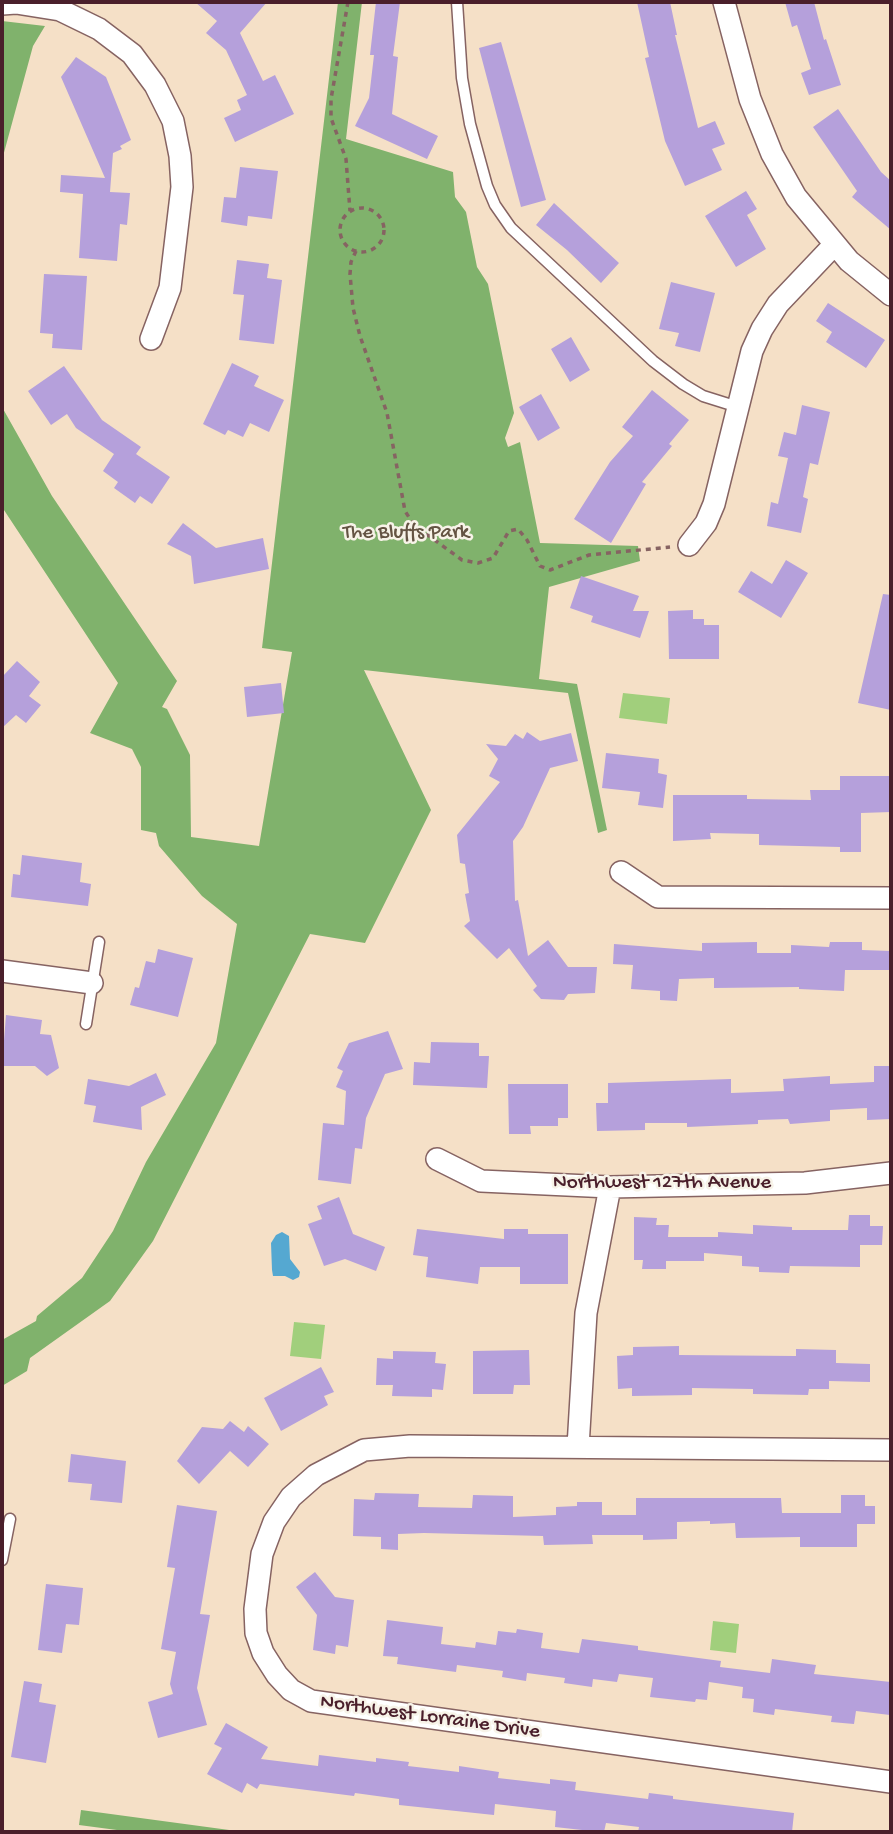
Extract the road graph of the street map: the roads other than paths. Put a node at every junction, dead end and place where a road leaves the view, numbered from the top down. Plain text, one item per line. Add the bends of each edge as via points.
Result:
1 (457, 2) edge
2 (724, 2) edge
3 (2, 4) edge
4 (834, 245) junction
5 (891, 295) edge
6 (151, 339) dead end
7 (738, 407) junction
8 (689, 545) road end
9 (621, 872) dead end
10 (891, 898) edge
11 (99, 942) dead end
12 (2, 971) edge
13 (92, 983) junction
14 (86, 1024) dead end
15 (437, 1159) dead end
16 (891, 1173) edge
17 (610, 1187) junction
18 (578, 1447) junction
19 (891, 1450) edge
20 (10, 1519) dead end
21 (2, 1560) edge
22 (891, 1782) edge

1 - 7 lane via 470,124 495,205 511,228 653,361 703,396
2 - 4 street via 750,99 772,154 796,197
3 - 6 street via 60,10 99,29 132,54 173,121 182,187 170,288
4 - 5 street
4 - 7 street via 778,304 762,329
7 - 8 street via 714,504
9 - 10 street via 658,897
11 - 13 lane
12 - 13 street
13 - 14 lane
15 - 17 street, Northwest 127th Avenue via 481,1181
16 - 17 street, Northwest 127th Avenue via 805,1183
17 - 18 street via 586,1313
18 - 19 street, Northwest Lorraine Drive
18 - 22 street, Northwest Lorraine Drive via 390,1446 364,1450 316,1475 291,1497 274,1522 262,1554 255,1609 257,1633 277,1675 311,1701
20 - 21 lane

